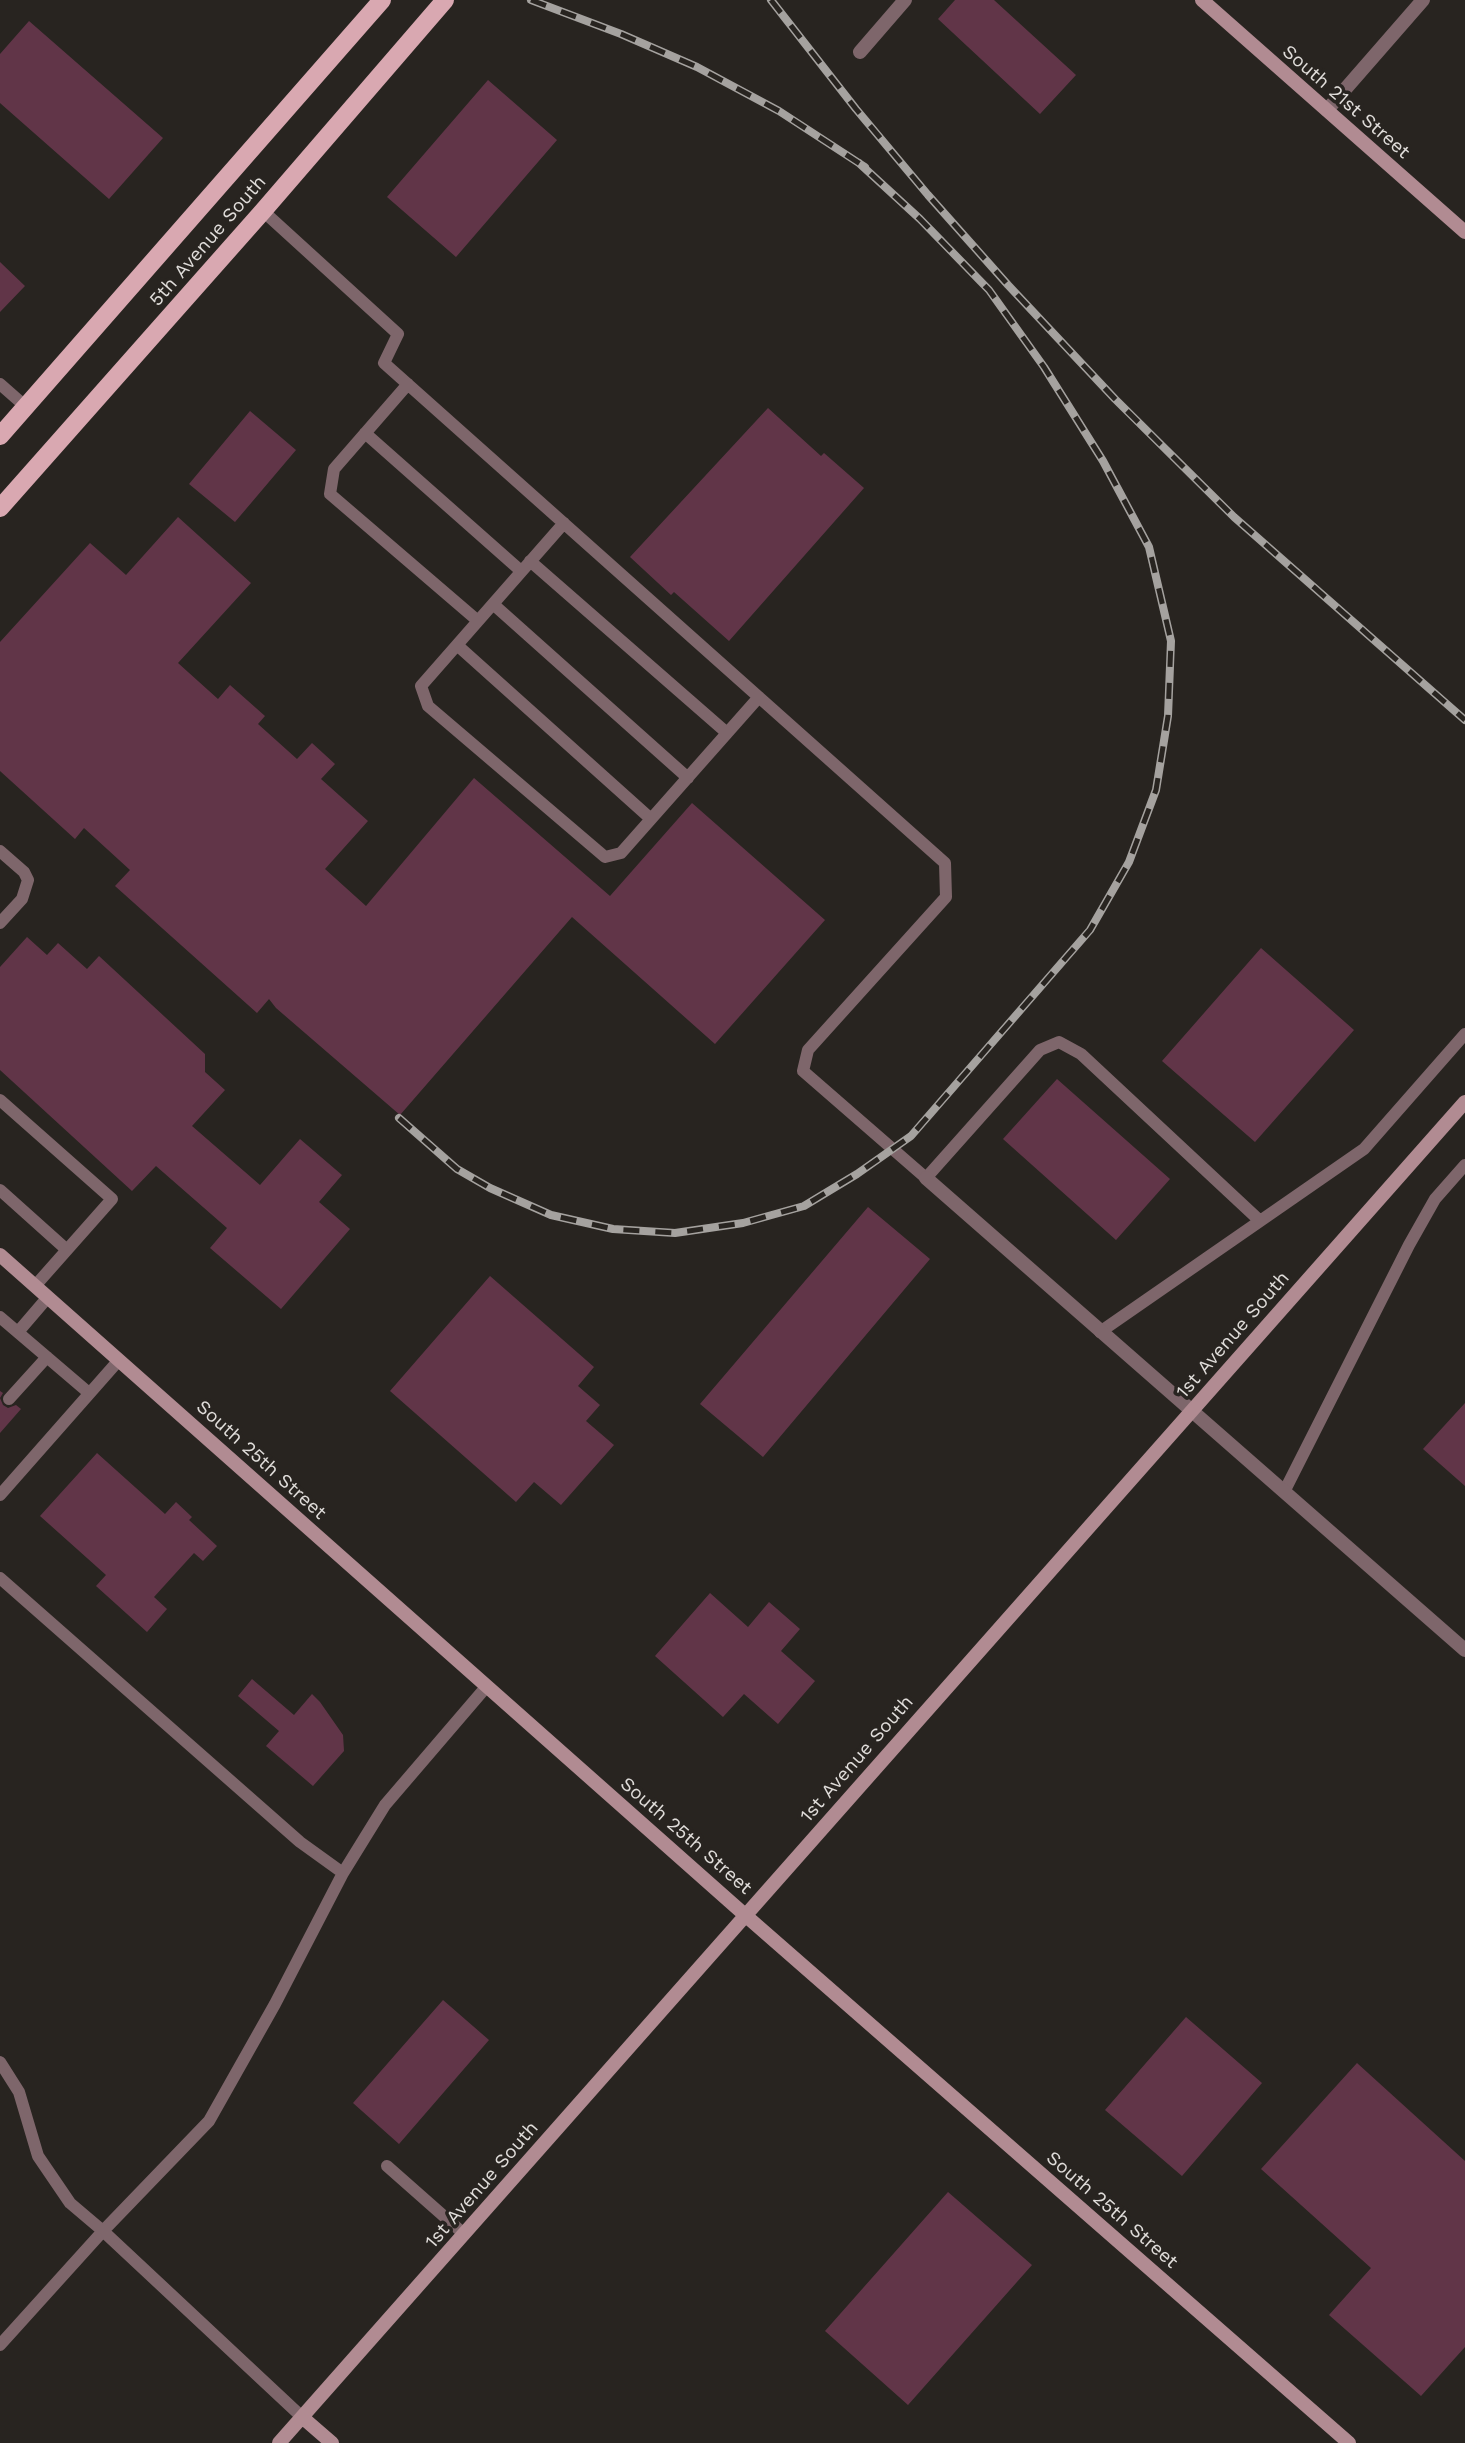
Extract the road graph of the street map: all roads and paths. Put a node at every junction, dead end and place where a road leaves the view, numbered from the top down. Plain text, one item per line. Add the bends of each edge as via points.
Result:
1 (382, 0) edge
2 (445, 0) edge
3 (905, 0) edge
4 (1202, 0) edge
5 (1423, 0) edge
6 (859, 52) dead end
7 (1327, 110) junction
8 (263, 211) junction
9 (1465, 232) edge
10 (0, 384) edge
11 (408, 384) junction
12 (25, 406) junction
13 (365, 433) junction
14 (0, 436) edge
15 (0, 508) edge
16 (564, 523) junction
17 (526, 566) junction
18 (493, 604) junction
19 (478, 621) junction
20 (457, 645) junction
21 (759, 697) junction
22 (727, 733) junction
23 (688, 778) junction
24 (652, 819) junction
25 (0, 851) edge
26 (0, 923) edge
27 (1465, 1034) edge
28 (0, 1100) edge
29 (1465, 1102) edge
30 (1465, 1165) edge
31 (926, 1178) junction
32 (0, 1190) edge
33 (1259, 1220) junction
34 (67, 1250) junction
35 (0, 1255) edge
36 (35, 1286) junction
37 (48, 1297) junction
38 (0, 1317) edge
39 (18, 1332) junction
40 (1100, 1332) junction
41 (47, 1357) junction
42 (119, 1360) junction
43 (89, 1393) junction
44 (9, 1399) dead end
45 (1191, 1411) junction
46 (1, 1490) edge
47 (1284, 1492) junction
48 (0, 1578) edge
49 (1465, 1650) edge
50 (487, 1686) junction
51 (343, 1873) junction
52 (746, 1914) junction
53 (0, 2062) edge
54 (387, 2166) dead end
55 (103, 2231) junction
56 (464, 2234) junction
57 (0, 2345) edge
58 (302, 2417) junction
59 (279, 2443) edge
60 (332, 2443) edge
61 (1349, 2443) edge

1 - 12 main road, 5th Avenue South
2 - 8 main road, 5th Avenue South
3 - 6 street
4 - 7 main road, South 21st Street
5 - 7 street
7 - 9 main road, South 21st Street
8 - 11 lane via 398,334 384,363
8 - 15 main road, 5th Avenue South
10 - 12 lane
11 - 13 lane
11 - 16 lane
12 - 14 main road, 5th Avenue South
13 - 17 lane
13 - 19 lane via 334,469 330,494
16 - 17 lane
16 - 21 lane
17 - 18 lane
17 - 22 lane
18 - 19 lane
18 - 23 lane
19 - 20 lane
20 - 24 lane
20 - 24 lane via 421,686 428,706 605,856 621,853
21 - 22 lane
21 - 31 lane via 945,863 946,897 808,1051 803,1071
22 - 23 lane
23 - 24 lane
25 - 26 lane via 28,880 22,899
27 - 33 lane via 1364,1149
28 - 34 lane via 111,1199
29 - 45 main road, 1st Avenue South
30 - 47 lane via 1435,1199 1409,1245
31 - 33 lane via 1040,1050 1059,1042 1081,1054
31 - 40 street
32 - 34 lane
33 - 40 lane
34 - 36 lane
35 - 36 main road, South 25th Street
36 - 37 main road, South 25th Street
37 - 39 lane
37 - 42 main road, South 25th Street
38 - 39 lane
39 - 41 lane
40 - 45 street
41 - 43 lane
41 - 44 lane
42 - 43 lane
42 - 50 main road, South 25th Street
43 - 46 lane
45 - 47 street
45 - 52 main road, 1st Avenue South
47 - 49 street
48 - 51 lane via 300,1842
50 - 51 lane via 385,1805
50 - 52 main road, South 25th Street
51 - 55 lane via 209,2121
52 - 56 main road, 1st Avenue South
52 - 61 main road, South 25th Street
53 - 55 lane via 19,2091 38,2156 70,2203
54 - 56 lane
55 - 57 lane
55 - 58 lane
56 - 58 main road, 1st Avenue South
58 - 59 main road, 1st Avenue South
58 - 60 main road

